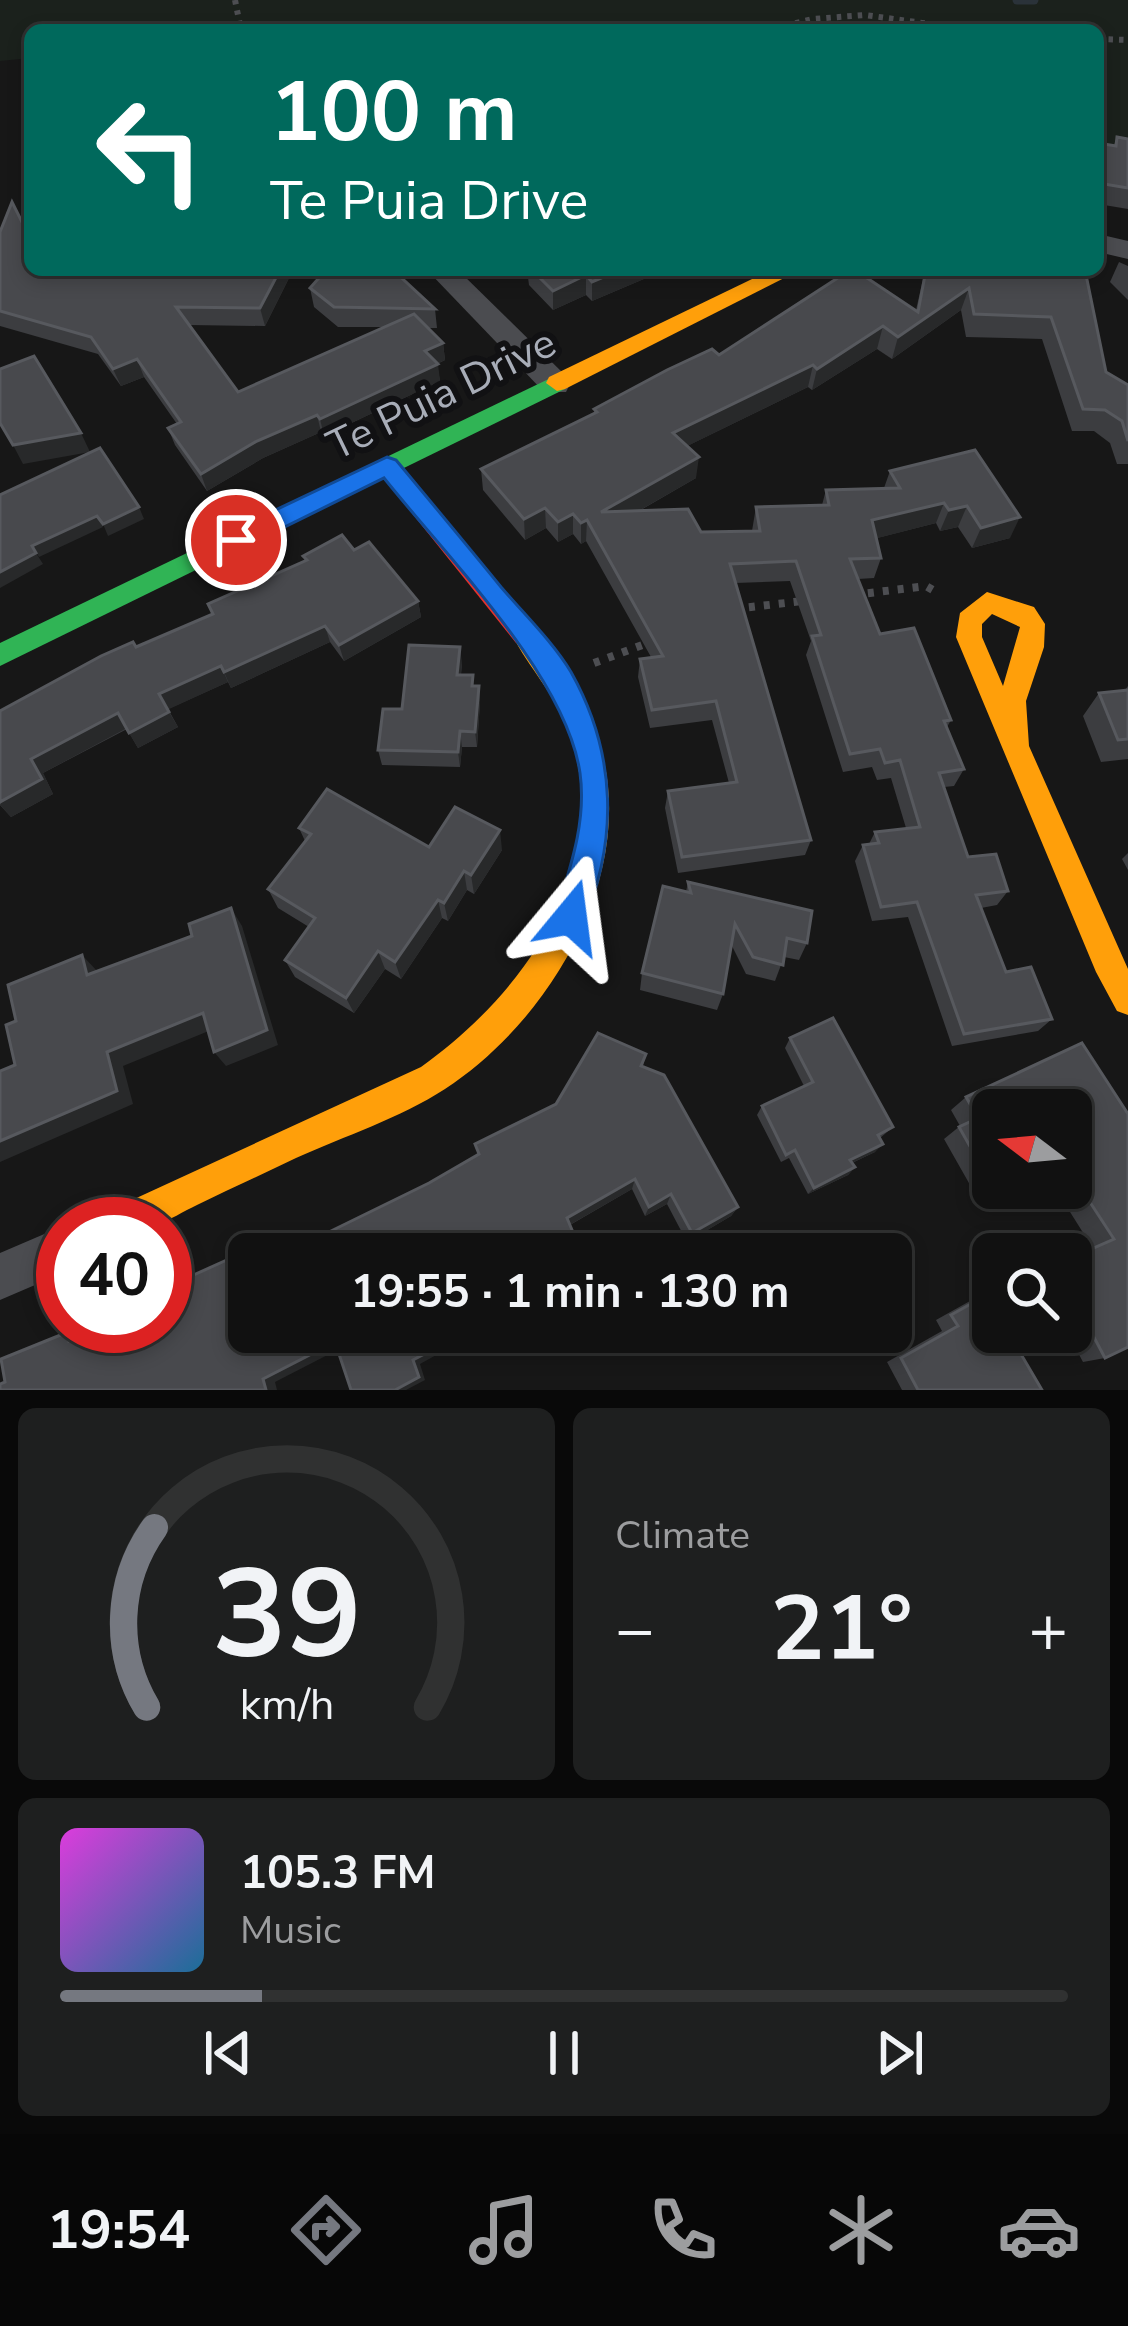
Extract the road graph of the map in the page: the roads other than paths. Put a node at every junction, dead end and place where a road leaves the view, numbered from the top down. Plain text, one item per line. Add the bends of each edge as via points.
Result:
1 (447, 276) edge
2 (777, 276) edge
3 (555, 384) junction
4 (387, 466) junction
5 (0, 656) edge
6 (1016, 744) junction
7 (1128, 1000) edge
8 (176, 1197) edge
9 (36, 1261) edge
10 (0, 1277) edge

1 - 3 street
2 - 3 street, Te Puia Drive
3 - 4 street, Te Puia Drive
4 - 5 street, Te Puia Drive
4 - 8 street via 559,676 594,773 590,852 571,917 509,1015 434,1077
6 - 6 street via 1012,699 1035,628 1023,611 987,602 974,611 969,637
6 - 7 street
9 - 10 street

